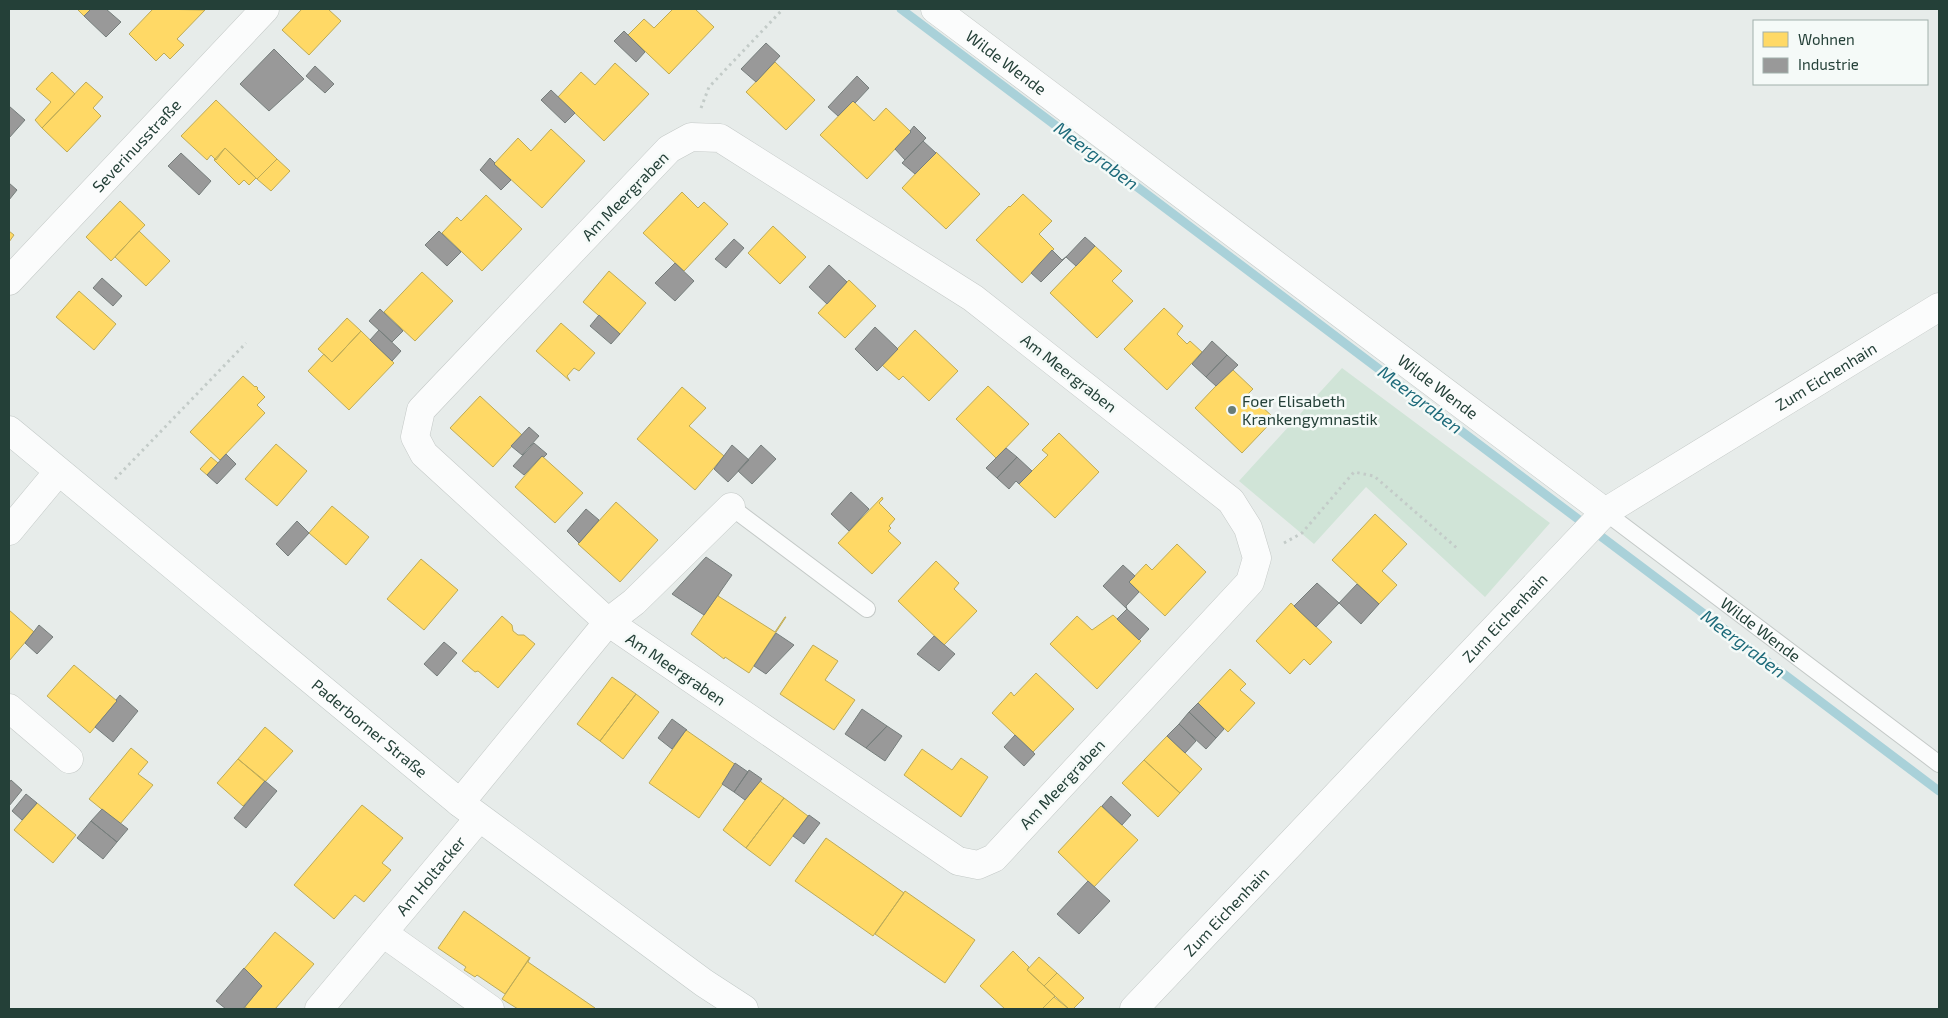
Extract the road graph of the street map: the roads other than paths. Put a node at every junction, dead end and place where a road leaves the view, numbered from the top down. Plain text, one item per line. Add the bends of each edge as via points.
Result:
1 (265, 9) edge
2 (935, 9) edge
3 (9, 281) edge
4 (1939, 307) edge
5 (9, 430) edge
6 (58, 472) junction
7 (731, 507) joint
8 (1605, 512) junction
9 (9, 531) edge
10 (867, 609) dead end
11 (608, 622) junction
12 (9, 708) edge
13 (68, 759) dead end
14 (1939, 764) edge
15 (469, 811) junction
16 (383, 933) junction
17 (319, 1009) edge
18 (490, 1009) edge
19 (744, 1009) edge
20 (1134, 1009) edge

1 - 3 street, Severinusstraße
2 - 8 street, Wilde Wende
4 - 8 street, Zum Eichenhain
5 - 6 street, Paderborner Straße
6 - 9 street
6 - 15 street, Paderborner Straße
7 - 10 lane
7 - 11 street, Am Meergraben via 634,602
8 - 14 lane, Wilde Wende
8 - 20 street, Zum Eichenhain
11 - 11 street, Am Meergraben via 424,454 415,437 421,410 669,149 691,137 720,138 973,298 1231,501 1248,528 1257,558 1250,582 994,858 978,865 958,861
11 - 15 street, Am Meergraben
12 - 13 street
15 - 16 street, Am Holtacker
15 - 19 street, Paderborner Straße
16 - 17 street, Am Holtacker
16 - 18 street

